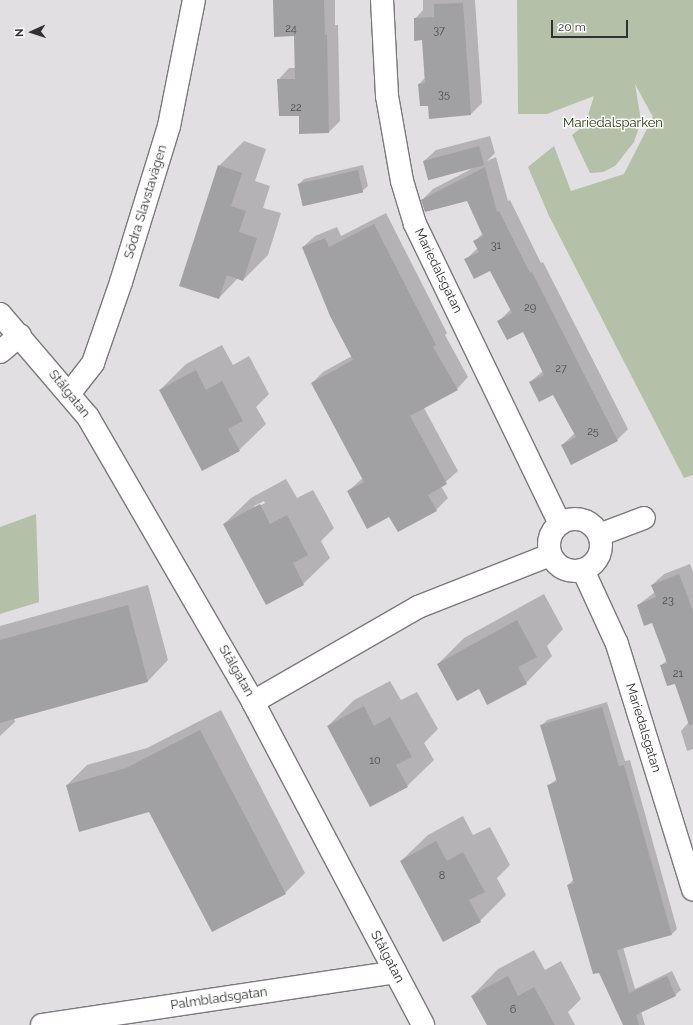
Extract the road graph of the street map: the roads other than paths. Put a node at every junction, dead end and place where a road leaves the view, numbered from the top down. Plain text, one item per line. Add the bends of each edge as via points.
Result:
1 (194, 0) edge
2 (382, 0) edge
3 (0, 314) edge
4 (20, 335) junction
5 (0, 352) edge
6 (69, 394) junction
7 (644, 518) dead end
8 (560, 524) junction
9 (599, 535) junction
10 (550, 555) junction
11 (583, 570) junction
12 (253, 702) junction
13 (693, 890) edge
14 (395, 972) junction
15 (42, 1025) edge
16 (423, 1025) edge

1 - 6 street, Södra Slavstavägen via 169,126 136,237 93,363
2 - 8 street, Mariedalsgatan via 387,96 402,181 415,224
3 - 4 street, Stålgatan
4 - 5 street
4 - 6 street, Stålgatan
6 - 12 street, Stålgatan via 88,417
7 - 9 street
8 - 9 street via 580,519 595,528
8 - 10 street via 551,533 548,541
9 - 11 street via 600,551 597,559
10 - 11 street via 558,566 565,570
10 - 12 street via 418,607
11 - 13 street, Mariedalsgatan via 617,644
12 - 14 street, Stålgatan
14 - 15 street, Palmbladsgatan
14 - 16 street, Stålgatan

